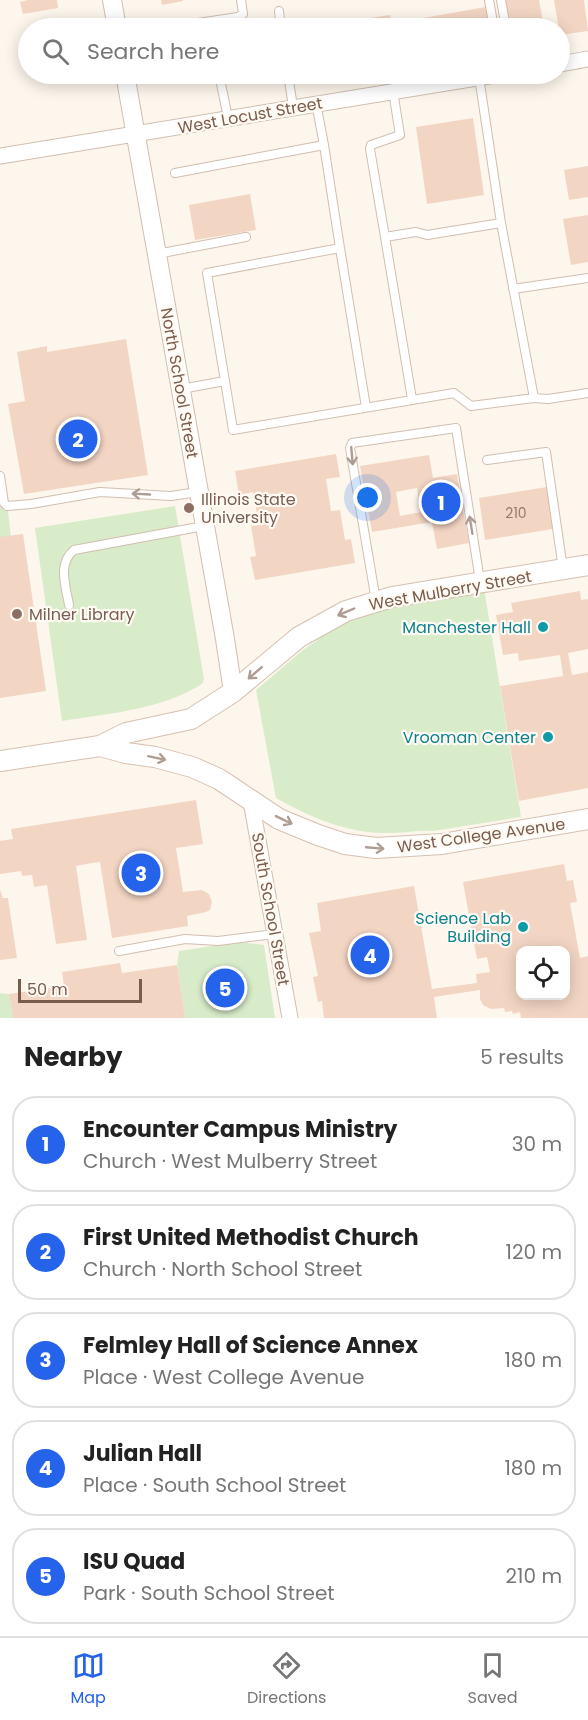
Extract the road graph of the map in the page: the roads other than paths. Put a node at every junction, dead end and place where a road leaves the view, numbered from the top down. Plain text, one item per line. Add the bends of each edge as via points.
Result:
1 (112, 0) edge
2 (241, 0) edge
3 (489, 0) edge
4 (501, 0) edge
5 (279, 11) dead end
6 (115, 18) edge
7 (231, 18) edge
8 (280, 18) edge
9 (492, 18) edge
10 (504, 18) edge
11 (588, 59) edge
12 (570, 62) edge
13 (127, 84) edge
14 (221, 84) edge
15 (290, 84) edge
16 (436, 84) edge
17 (480, 84) edge
18 (393, 91) junction
19 (316, 103) junction
20 (293, 107) junction
21 (228, 118) junction
22 (136, 134) junction
23 (324, 145) junction
24 (0, 156) edge
25 (175, 173) dead end
26 (501, 223) junction
27 (246, 237) dead end
28 (385, 237) junction
29 (340, 248) junction
30 (157, 254) junction
31 (588, 278) edge
32 (513, 289) junction
33 (225, 381) junction
34 (181, 389) junction
35 (588, 393) edge
36 (534, 398) junction
37 (412, 399) junction
38 (366, 407) junction
39 (488, 460) dead end
40 (0, 476) edge
41 (199, 492) junction
42 (205, 526) junction
43 (588, 566) edge
44 (563, 570) junction
45 (481, 583) junction
46 (376, 602) junction
47 (69, 605) dead end
48 (233, 692) junction
49 (100, 746) junction
50 (0, 761) edge
51 (251, 801) junction
52 (588, 819) edge
53 (275, 934) junction
54 (119, 951) dead end
55 (290, 1018) edge

1 - 6 street
2 - 7 lane via 243,15
3 - 9 lane
4 - 10 lane
5 - 8 lane
11 - 12 street
13 - 22 street, North School Street
14 - 21 lane
15 - 20 lane
16 - 18 street, West Locust Street
17 - 26 lane
18 - 19 street, West Locust Street
18 - 28 lane via 400,135 371,145 370,149
19 - 20 street, West Locust Street
19 - 23 lane
20 - 21 street, West Locust Street
21 - 22 street, West Locust Street
22 - 24 street, West Locust Street
22 - 30 street, North School Street
23 - 25 lane
23 - 29 lane
26 - 28 lane via 427,235 416,232
26 - 32 lane
27 - 30 lane
28 - 37 lane
29 - 33 lane via 207,273
29 - 38 lane
30 - 34 street, North School Street
31 - 32 lane
32 - 36 lane
33 - 34 lane
33 - 38 lane via 233,430
34 - 41 street, North School Street
35 - 36 lane
36 - 37 lane via 471,406 454,393
37 - 38 lane
39 - 44 lane via 546,452
41 -> 40 lane via 171,496 100,492 7,506
41 - 42 street, North School Street
42 - 47 lane via 74,550 63,564
42 - 48 street, North School Street
43 - 44 main road, West Mulberry Street
44 - 45 main road, West Mulberry Street
45 - 46 main road, West Mulberry Street
45 -> 46 lane via 456,428 352,444
46 -> 48 main road, West Mulberry Street via 346,611 299,637
48 - 49 main road, West Mulberry Street via 191,719 126,733
49 - 50 main road, West College Avenue
49 -> 51 main road, West College Avenue via 192,767 219,779
51 -> 52 main road, West College Avenue via 279,819 324,838 376,848 442,844
51 - 53 street, South School Street
53 - 54 lane via 218,941 185,939
53 - 55 street, South School Street

